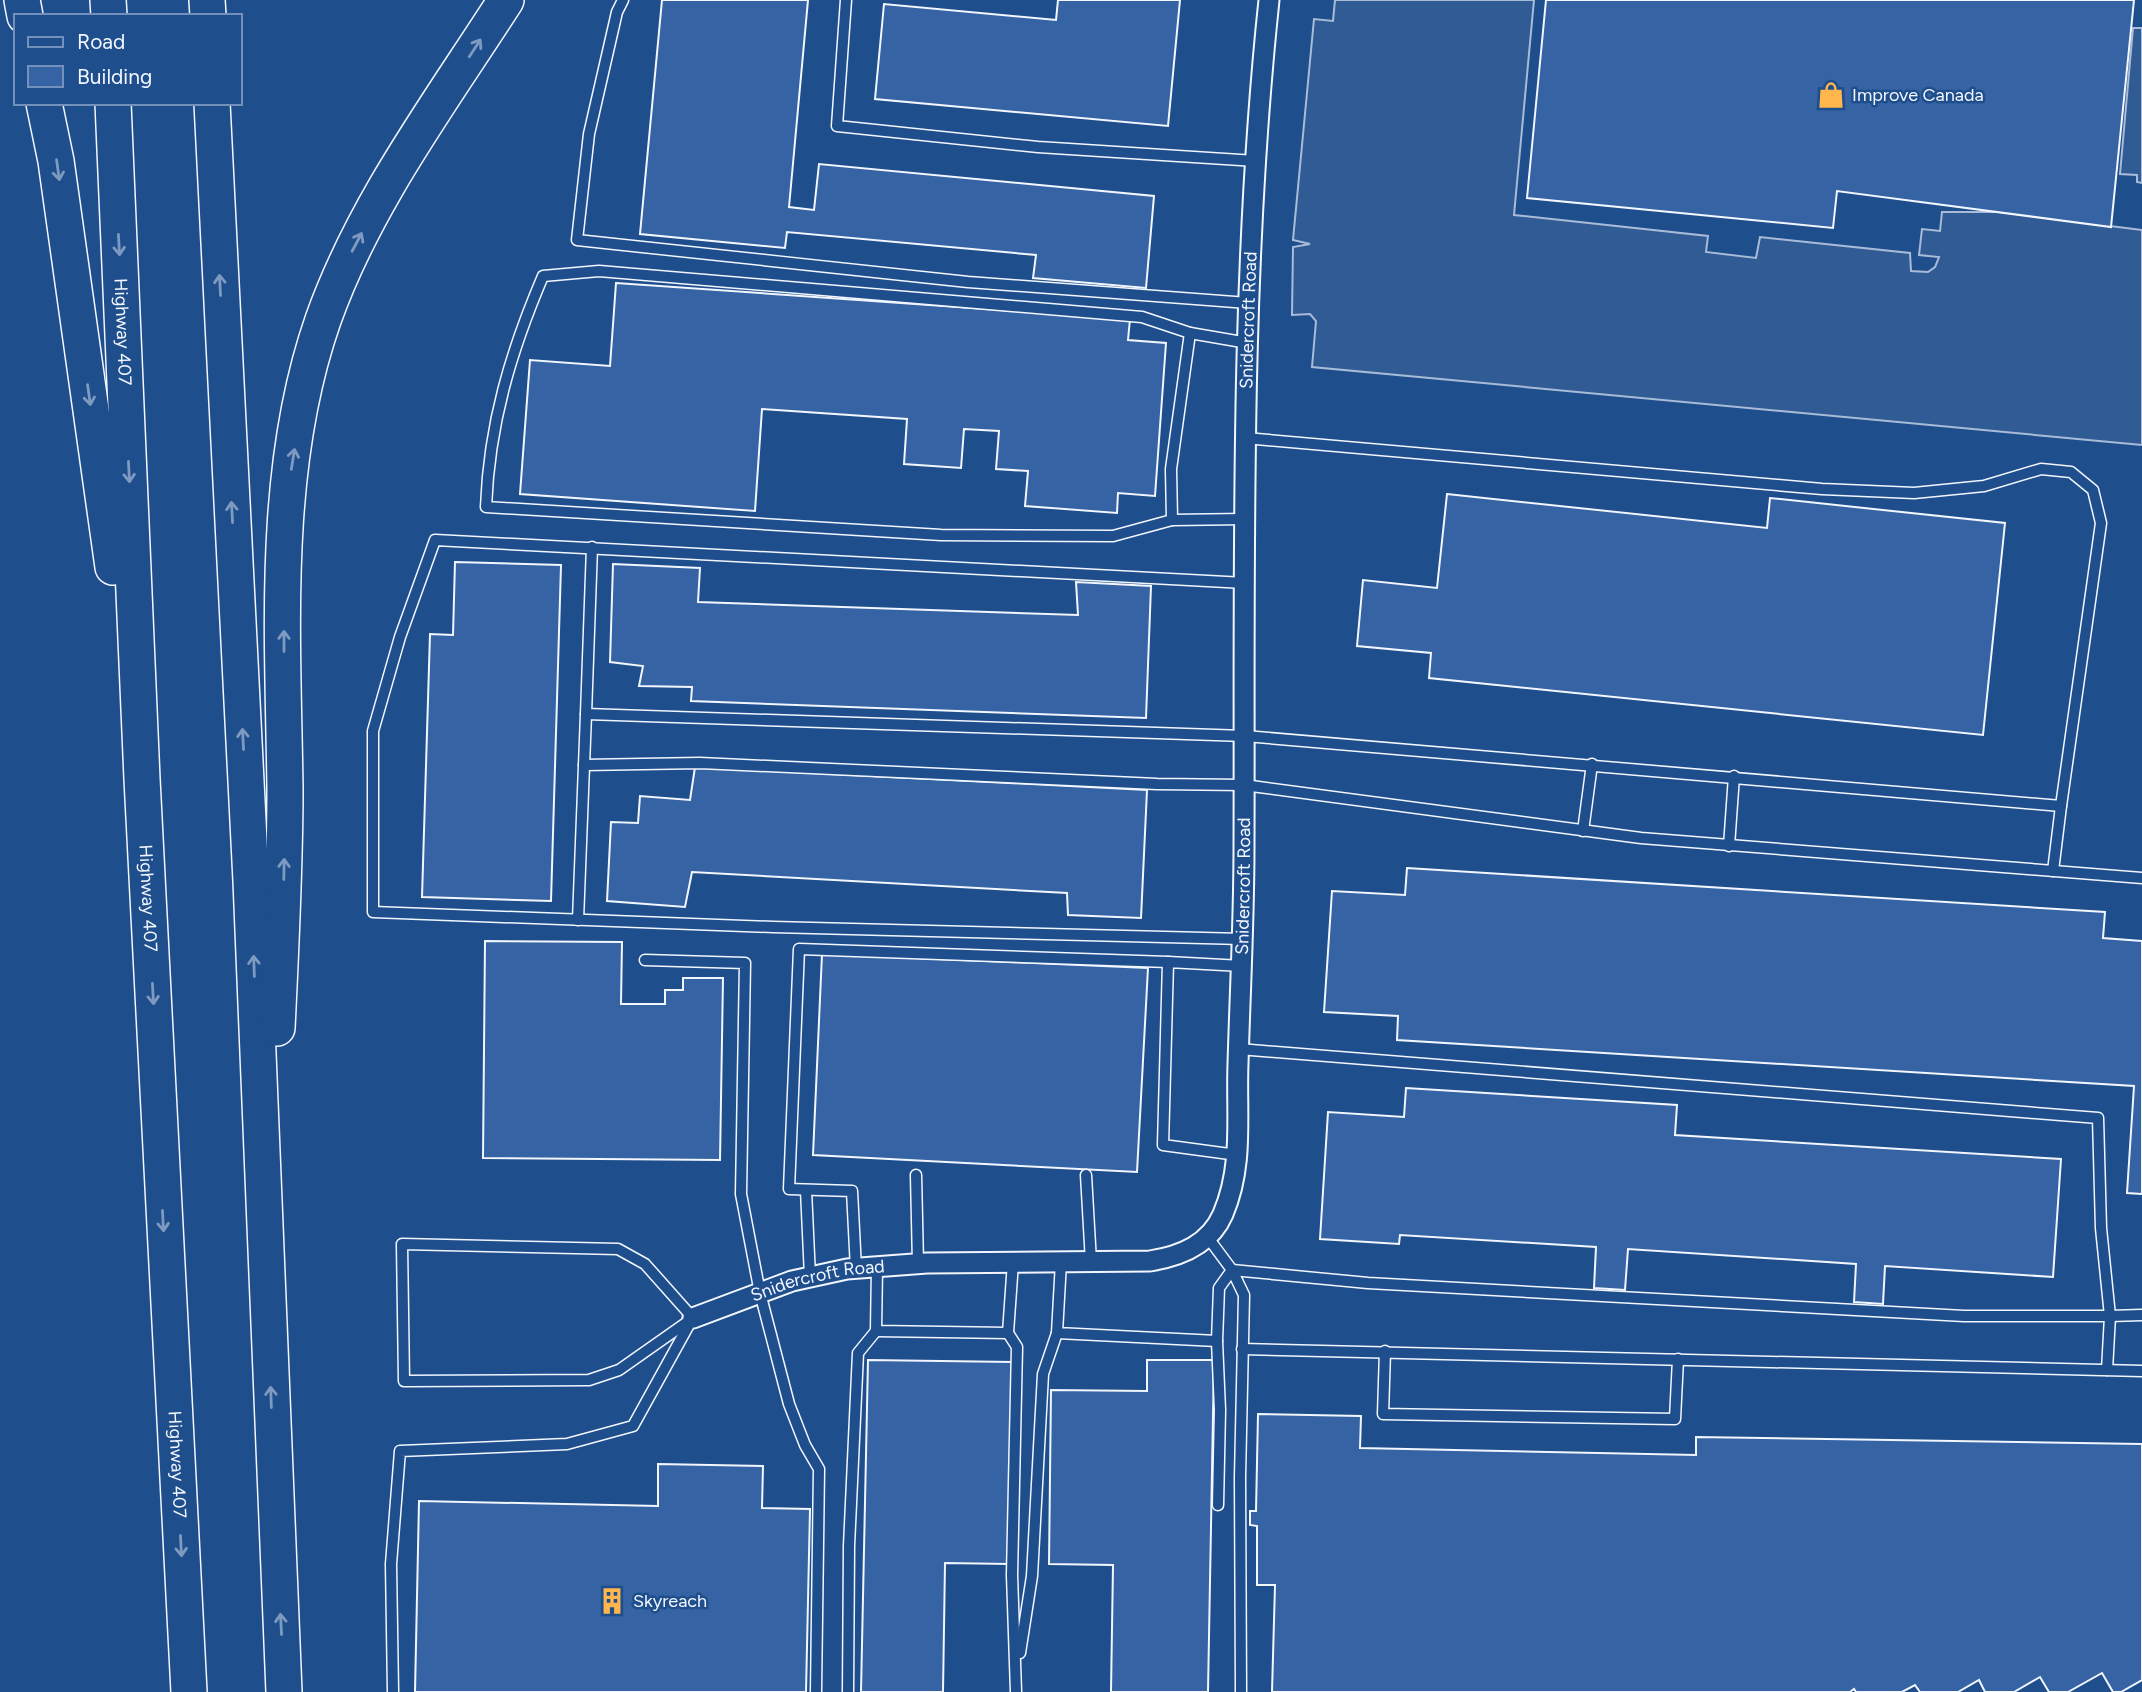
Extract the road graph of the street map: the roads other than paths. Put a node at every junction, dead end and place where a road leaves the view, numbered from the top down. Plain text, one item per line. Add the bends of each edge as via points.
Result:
1 (506, 0) edge
2 (623, 0) edge
3 (846, 0) edge
4 (1269, 0) edge
5 (44, 105) edge
6 (113, 105) edge
7 (212, 105) edge
8 (1256, 162) junction
9 (1248, 303) junction
10 (1190, 333) junction
11 (1248, 343) junction
12 (1245, 438) junction
13 (1245, 519) junction
14 (1172, 520) junction
15 (592, 547) junction
16 (1246, 583) junction
17 (586, 714) junction
18 (1245, 736) junction
19 (1592, 764) junction
20 (584, 765) junction
21 (1734, 776) junction
22 (142, 779) junction
23 (1244, 785) junction
24 (2061, 806) junction
25 (1583, 831) junction
26 (1729, 846) junction
27 (2053, 871) junction
28 (2142, 877) edge
29 (578, 920) junction
30 (1243, 939) junction
31 (645, 960) dead end
32 (1168, 962) junction
33 (1242, 966) junction
34 (1239, 1049) junction
35 (1237, 1155) junction
36 (916, 1175) dead end
37 (1086, 1175) dead end
38 (806, 1190) junction
39 (1209, 1239) junction
40 (1013, 1262) junction
41 (1061, 1262) junction
42 (1091, 1262) junction
43 (918, 1264) junction
44 (877, 1267) junction
45 (856, 1269) junction
46 (1232, 1270) junction
47 (810, 1277) junction
48 (266, 1279) junction
49 (760, 1293) junction
50 (2142, 1315) edge
51 (2110, 1316) junction
52 (693, 1318) junction
53 (876, 1331) junction
54 (1008, 1333) junction
55 (1057, 1333) junction
56 (1217, 1341) junction
57 (1242, 1349) junction
58 (1385, 1351) junction
59 (1678, 1359) junction
60 (2106, 1370) junction
61 (2142, 1371) edge
62 (1218, 1505) dead end
63 (1017, 1674) junction
64 (189, 1692) edge
65 (284, 1692) edge
66 (393, 1692) edge
67 (816, 1692) edge
68 (848, 1692) edge
69 (1016, 1692) edge
70 (1241, 1692) edge

48 -> 1 highway via 284,886 283,576 291,474 304,394 323,321 351,252 384,190
2 - 9 lane via 589,134 577,240 968,282
3 - 8 lane via 837,126 1038,147
4 - 8 street, Snidercroft Road
5 -> 22 highway via 57,161
6 -> 22 highway, Highway 407
48 -> 7 highway
8 - 9 street, Snidercroft Road
9 - 11 street, Snidercroft Road
10 - 11 lane
10 - 14 lane via 1171,469
10 - 14 lane via 1142,317 1005,303 599,271 544,276 506,373 490,443 486,507 941,535 1113,536
11 - 12 street, Snidercroft Road
12 - 13 street, Snidercroft Road
12 - 24 lane via 1901,493 1984,486 2041,469 2071,472 2093,490 2101,523
13 - 14 lane
13 - 16 street, Snidercroft Road
15 - 16 lane
15 - 17 lane
15 - 29 lane via 435,540 373,731 373,912
16 - 18 street, Snidercroft Road
17 - 18 lane
17 - 20 lane
18 - 19 lane
18 - 23 street, Snidercroft Road
19 - 21 lane
19 - 25 lane
20 - 23 lane via 700,764
20 - 29 lane
21 - 24 lane
21 - 26 lane
22 -> 64 highway, Highway 407
23 - 25 lane
23 - 30 street, Snidercroft Road
24 - 27 lane
25 - 26 lane
26 - 27 lane
27 - 28 lane
29 - 30 lane
30 - 33 street, Snidercroft Road
31 - 49 lane via 745,963 741,1194
32 - 33 lane
32 - 35 lane via 1163,1145
32 - 38 lane via 799,949 789,1189
33 - 34 street, Snidercroft Road
34 - 35 street, Snidercroft Road
34 - 51 lane via 2098,1118 2101,1228
35 - 39 street, Snidercroft Road via 1223,1213
36 - 43 lane
37 - 42 lane
38 - 45 lane via 852,1191
38 - 47 lane
39 - 42 street, Snidercroft Road via 1169,1258
39 - 46 lane
40 - 41 street, Snidercroft Road
40 - 43 street, Snidercroft Road
40 - 54 lane
41 - 42 street, Snidercroft Road
41 - 55 lane
43 - 44 street, Snidercroft Road
44 - 45 street, Snidercroft Road
44 - 53 lane
45 - 47 street, Snidercroft Road
46 - 51 lane via 1368,1283 1964,1316
46 - 56 lane via 1219,1288
46 - 57 lane via 1244,1295
47 - 49 street, Snidercroft Road
65 -> 48 highway
49 - 52 street, Snidercroft Road
49 - 67 lane via 789,1404 819,1469
50 - 51 lane
51 - 60 lane
52 - 52 lane via 645,1264 618,1249 402,1244 404,1381 589,1380 618,1370
52 - 66 lane via 633,1426 567,1444 400,1451 391,1564
53 - 54 lane
53 - 68 lane via 858,1353
54 - 63 lane via 1017,1347 1012,1576
55 - 56 lane
55 - 63 lane via 1043,1374 1032,1576
56 - 62 lane
57 - 58 lane
57 - 70 lane
58 - 59 lane
58 - 59 lane via 1383,1414 1675,1419
59 - 60 lane
60 - 61 lane
63 - 69 lane

